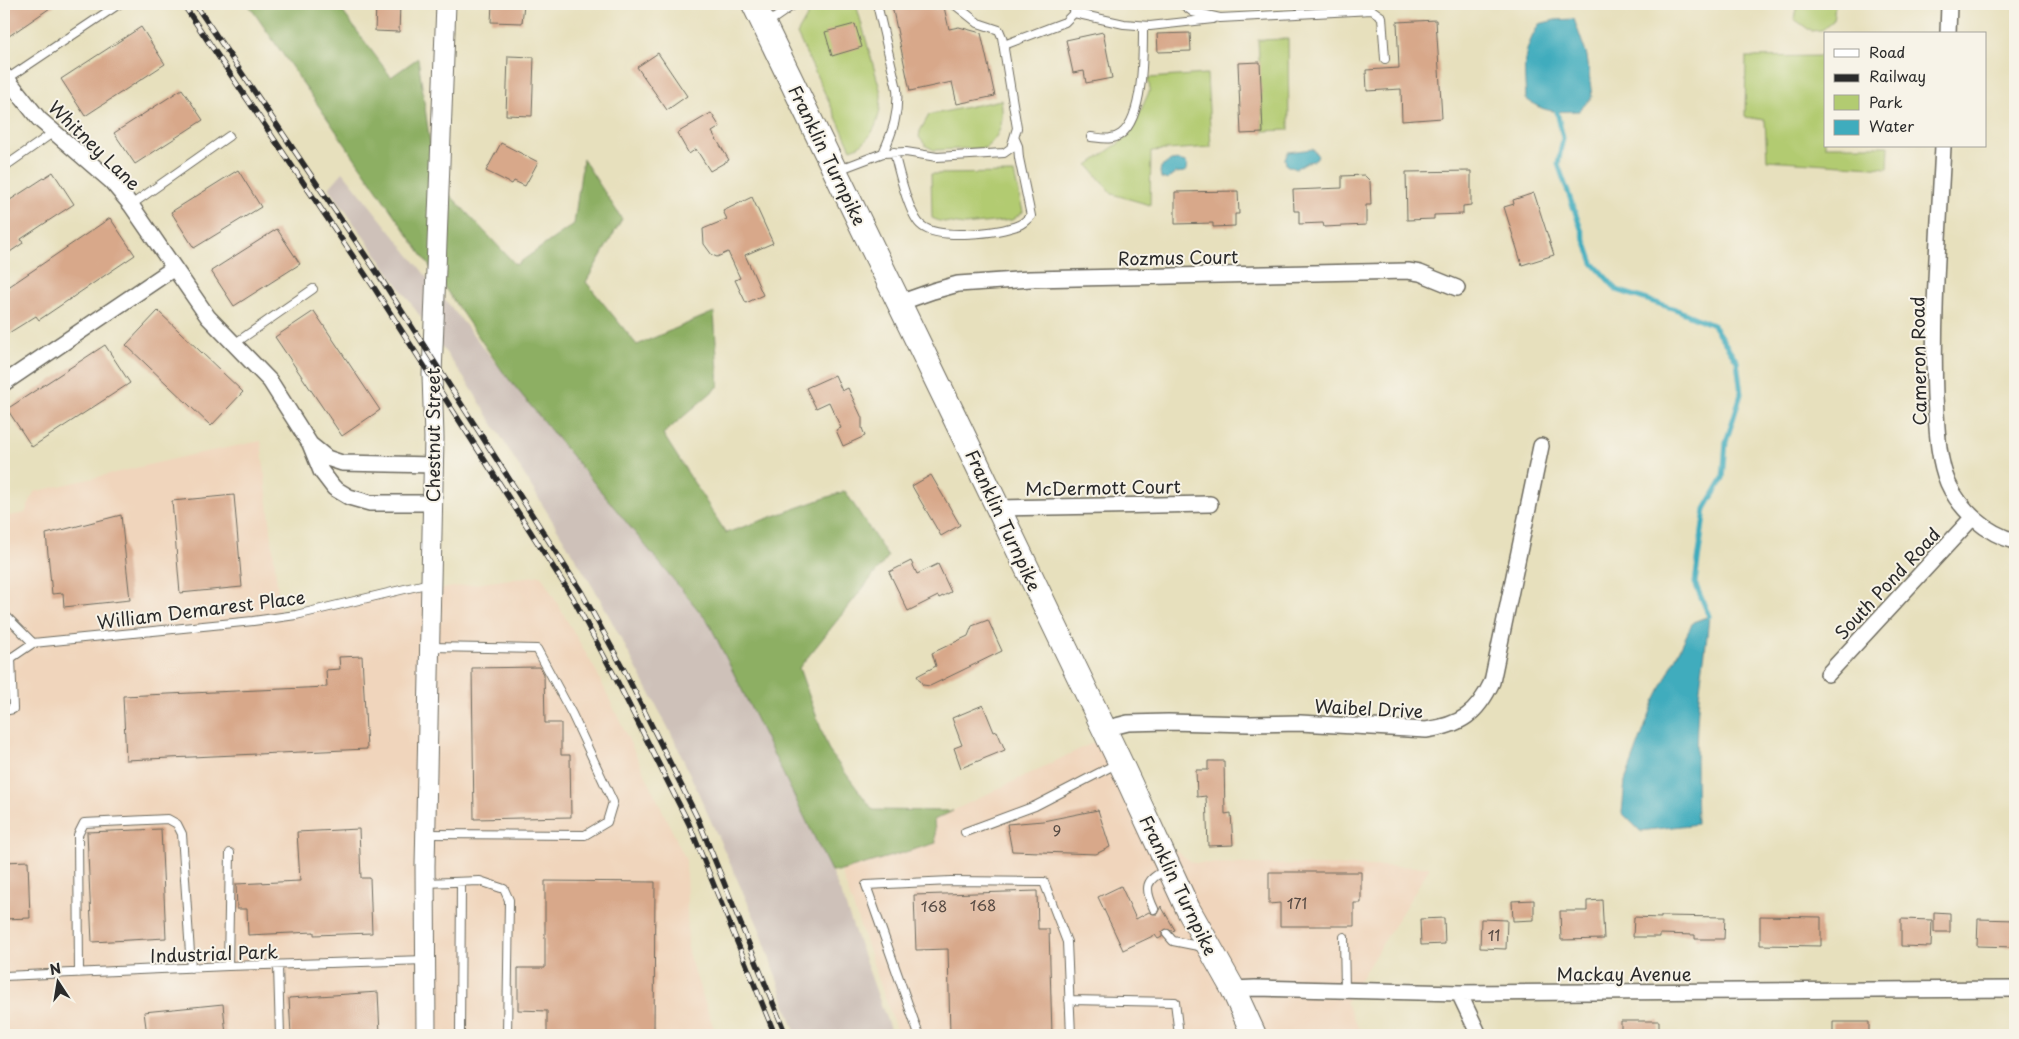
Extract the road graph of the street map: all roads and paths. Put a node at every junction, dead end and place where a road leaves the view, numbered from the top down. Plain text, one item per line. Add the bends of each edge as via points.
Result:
1 (119, 4) edge
2 (446, 4) edge
3 (754, 4) edge
4 (795, 4) edge
5 (877, 4) edge
6 (954, 4) edge
7 (1075, 4) edge
8 (1182, 4) edge
9 (1949, 4) edge
10 (1074, 13) junction
11 (1220, 18) junction
12 (764, 25) junction
13 (1143, 26) junction
14 (1948, 32) edge
15 (1004, 45) junction
16 (1385, 59) dead end
17 (5, 77) edge
18 (54, 132) junction
19 (229, 136) dead end
20 (1091, 137) dead end
21 (1015, 139) junction
22 (1943, 148) edge
23 (894, 152) junction
24 (883, 153) junction
25 (4, 167) edge
26 (836, 171) junction
27 (131, 205) junction
28 (174, 268) junction
29 (1457, 288) dead end
30 (313, 290) dead end
31 (900, 303) junction
32 (234, 344) junction
33 (4, 383) edge
34 (310, 444) junction
35 (1541, 446) dead end
36 (434, 465) junction
37 (432, 503) junction
38 (1210, 504) dead end
39 (998, 508) junction
40 (1973, 517) junction
41 (2015, 541) edge
42 (430, 583) junction
43 (4, 614) edge
44 (33, 643) junction
45 (429, 647) junction
46 (1828, 674) dead end
47 (4, 711) edge
48 (1104, 728) junction
49 (1120, 762) junction
50 (965, 832) dead end
51 (425, 834) junction
52 (230, 853) dead end
53 (1168, 869) junction
54 (425, 875) junction
55 (461, 882) junction
56 (1154, 909) dead end
57 (1167, 934) dead end
58 (1344, 937) dead end
59 (1210, 949) junction
60 (426, 960) junction
61 (228, 966) junction
62 (278, 966) junction
63 (191, 968) junction
64 (78, 973) junction
65 (4, 976) edge
66 (1233, 989) junction
67 (2015, 989) edge
68 (1345, 990) junction
69 (1459, 993) junction
70 (1070, 1000) junction
71 (1251, 1033) edge
72 (280, 1035) edge
73 (426, 1035) edge
74 (460, 1035) edge
75 (507, 1035) edge
76 (919, 1035) edge
77 (1071, 1035) edge
78 (1178, 1035) edge
79 (1479, 1035) edge

1 - 17 lane
2 - 36 street, Chestnut Street via 432,375
3 - 12 main road, Franklin Turnpike
4 - 12 lane
5 - 24 lane via 898,102 897,116
6 - 15 lane via 978,23 999,30
7 - 10 lane
8 - 11 lane via 1193,12
9 - 14 street
10 - 13 lane
10 - 15 lane via 1065,22
11 - 13 lane
11 - 16 lane via 1372,10 1382,17
12 - 26 main road, Franklin Turnpike
13 - 20 lane via 1140,90 1129,126 1120,135 1108,139
15 - 21 lane via 1018,128
17 - 18 street, Whitney Lane via 39,119
18 - 25 lane
18 - 27 street, Whitney Lane via 111,181
19 - 27 lane
21 - 23 lane via 1011,148 1004,152 937,157
21 - 23 lane via 1031,216 1022,224 990,232 946,234 921,226 903,188
22 - 40 street, Cameron Road via 1935,291 1936,420 1941,463 1948,484
23 - 24 lane
24 - 26 lane
26 - 31 main road, Franklin Turnpike
27 - 28 street, Whitney Lane
28 - 32 street, Whitney Lane via 208,317
28 - 33 street
29 - 31 street, Rozmus Court via 1408,271 1030,280 958,284
30 - 32 lane
31 - 39 main road, Franklin Turnpike
32 - 34 street, Whitney Lane via 270,381
34 - 36 street, Whitney Lane via 327,458 342,463
34 - 37 street, Whitney Lane via 321,472 334,488 349,497 370,503
35 - 48 street, Waibel Drive via 1492,682 1485,697 1461,721 1444,728 1426,730 1300,723 1168,722 1128,723
36 - 37 street, Chestnut Street
37 - 42 street, Chestnut Street
38 - 39 street, McDermott Court
39 - 48 main road, Franklin Turnpike
40 - 41 street, Cameron Road via 1990,530
40 - 46 street, South Pond Road
42 - 44 lane, William Demarest Place via 279,617
42 - 45 street, Chestnut Street
43 - 44 lane
44 - 47 lane via 11,658 13,709
45 - 51 street, Chestnut Street
45 - 51 lane via 537,649 613,802 607,822 585,835
48 - 49 main road, Franklin Turnpike
49 - 50 lane via 1035,806
49 - 53 main road, Franklin Turnpike
51 - 54 street, Chestnut Street
52 - 61 lane
53 - 56 lane via 1149,880 1148,897
53 - 59 main road, Franklin Turnpike
54 - 55 lane
54 - 60 street, Chestnut Street
55 - 74 lane
55 - 75 lane via 480,882 504,889 509,900
57 - 59 lane via 1173,941
58 - 68 lane
59 - 66 main road, Franklin Turnpike
60 - 62 lane, Industrial Park
60 - 73 street, Chestnut Street
61 - 62 lane, Industrial Park
61 - 63 lane, Industrial Park
62 - 72 lane
63 - 64 lane, Industrial Park
63 - 64 lane via 182,834 168,819 84,823 78,835
64 - 65 lane, Industrial Park
66 - 68 street, Mackay Avenue
66 - 71 main road, Franklin Turnpike
67 - 69 street, Mackay Avenue
68 - 69 street, Mackay Avenue
69 - 79 street
70 - 76 lane via 1067,942 1044,882 951,881 866,885
70 - 77 lane
70 - 78 lane via 1175,1002

